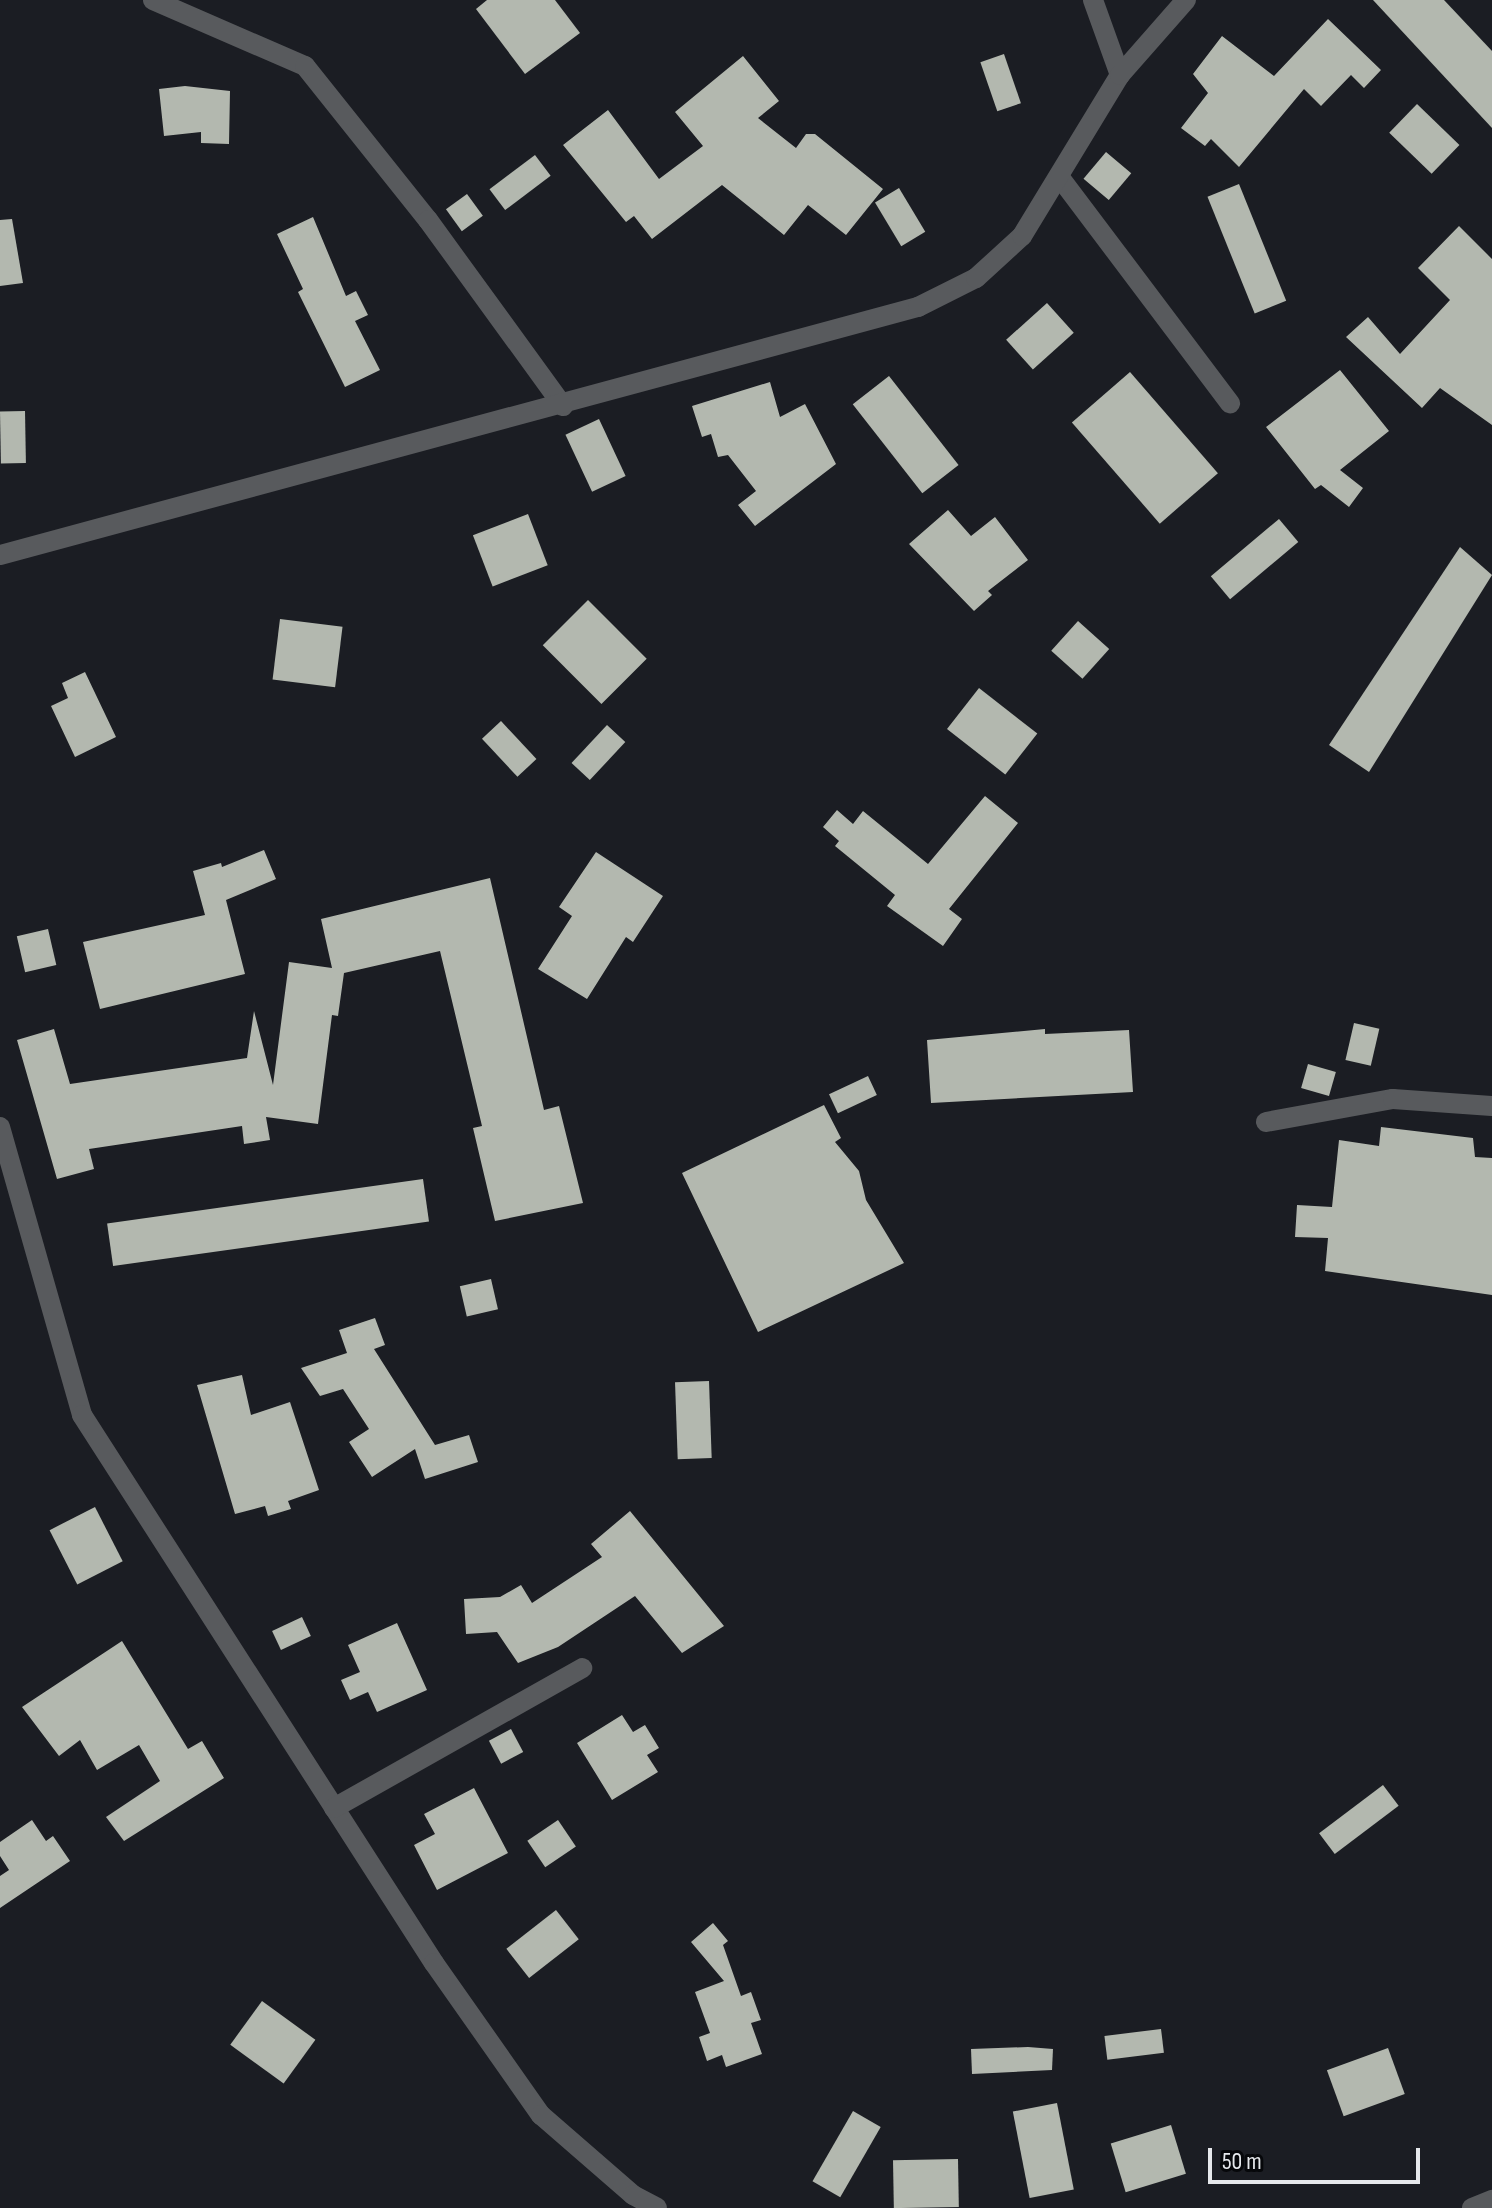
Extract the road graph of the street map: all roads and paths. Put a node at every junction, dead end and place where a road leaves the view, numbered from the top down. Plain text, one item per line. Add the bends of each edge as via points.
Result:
1 (153, 0) edge
2 (1093, 0) edge
3 (1186, 0) edge
4 (1120, 75) junction
5 (1061, 179) junction
6 (1230, 403) dead end
7 (563, 406) junction
8 (0, 555) edge
9 (1492, 1106) edge
10 (1266, 1122) dead end
11 (0, 1127) edge
12 (582, 1668) dead end
13 (334, 1808) junction
14 (1492, 2200) edge
15 (657, 2208) edge
16 (1472, 2208) edge

1 - 7 street via 305,66 410,196
2 - 4 street
3 - 4 street
4 - 5 street
5 - 6 street
5 - 7 street via 1022,236 976,278 918,307
7 - 8 street
9 - 10 street via 1393,1099
11 - 13 street via 82,1415
12 - 13 street
13 - 15 street via 541,2115 633,2195
14 - 16 street

